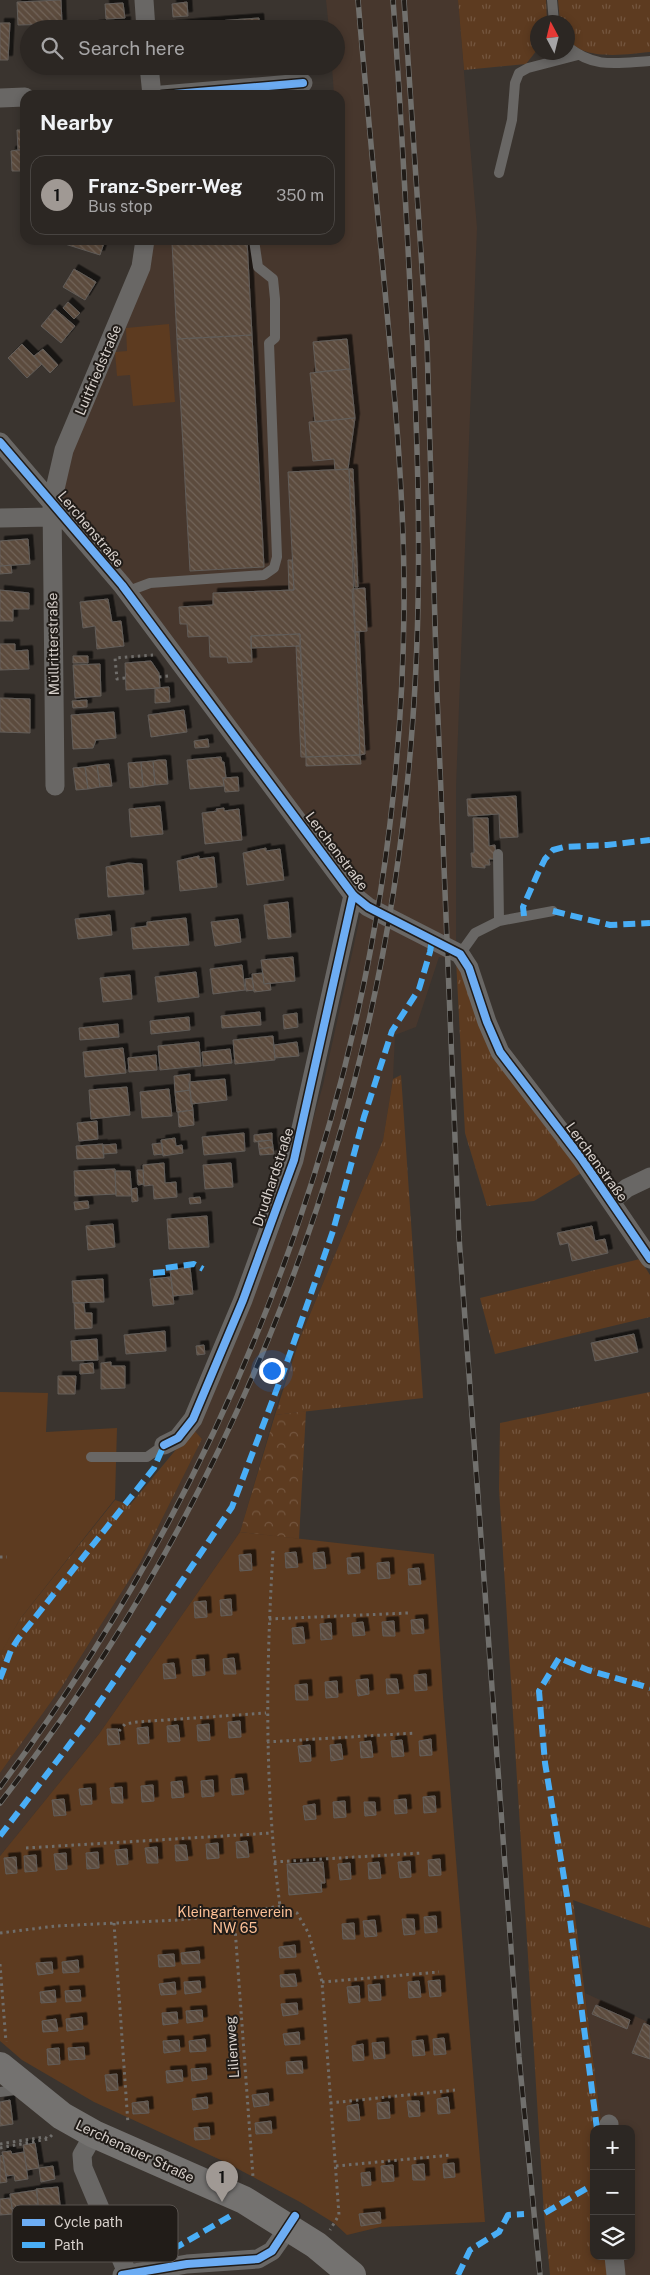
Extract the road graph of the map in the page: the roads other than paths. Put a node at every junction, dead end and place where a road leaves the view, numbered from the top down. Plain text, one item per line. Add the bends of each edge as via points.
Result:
1 (144, 0) edge
2 (552, 0) edge
3 (553, 15) edge
4 (145, 20) edge
5 (575, 53) edge
6 (578, 56) junction
7 (650, 61) edge
8 (150, 75) edge
9 (303, 83) dead end
10 (151, 90) edge
11 (256, 90) edge
12 (20, 97) edge
13 (0, 98) edge
14 (499, 173) dead end
15 (144, 245) edge
16 (255, 245) edge
17 (0, 442) edge
18 (52, 510) junction
19 (0, 518) edge
20 (126, 592) junction
21 (55, 786) dead end
22 (498, 854) dead end
23 (353, 895) junction
24 (553, 910) dead end
25 (499, 921) junction
26 (460, 954) junction
27 (650, 1177) edge
28 (610, 1201) junction
29 (650, 1259) edge
30 (164, 1444) joint
31 (91, 1457) dead end
32 (3, 2054) edge
33 (13, 2090) edge
34 (94, 2134) junction
35 (98, 2205) edge
36 (289, 2228) junction
37 (614, 2260) edge
38 (121, 2262) edge
39 (126, 2275) edge
40 (352, 2275) edge
41 (616, 2275) edge

1 - 4 street
2 - 3 lane
5 - 6 lane
6 - 7 lane via 597,63
6 - 14 lane via 528,68 519,74
8 - 10 street
9 - 11 street
12 - 13 street
15 - 18 street, Luitfriedstraße via 141,267 64,450
16 - 20 lane via 258,267 273,279 275,299 275,338 269,343 277,557 274,568 264,575 150,583
17 - 18 street, Lerchenstraße
18 - 19 street
18 - 20 street, Lerchenstraße
18 - 21 street, Müllritterstraße
20 - 23 street, Lerchenstraße
22 - 25 lane
23 - 26 street, Lerchenstraße via 368,907
23 - 30 street, Drudhardstraße via 294,1160 243,1300 193,1419 178,1438
24 - 25 lane
25 - 26 lane via 475,933
26 - 28 street, Lerchenstraße via 469,968 500,1052
27 - 28 street
28 - 29 street, Lerchenstraße
30 - 31 lane via 147,1457
32 - 33 main road, Lerchenauer Straße
33 - 34 main road, Lerchenauer Straße
34 - 35 street via 82,2155 83,2168
34 - 36 main road, Lerchenauer Straße via 244,2200
36 - 39 street via 272,2251 258,2259 187,2264
36 - 40 main road, Lerchenauer Straße
37 - 41 street
38 - 39 street

